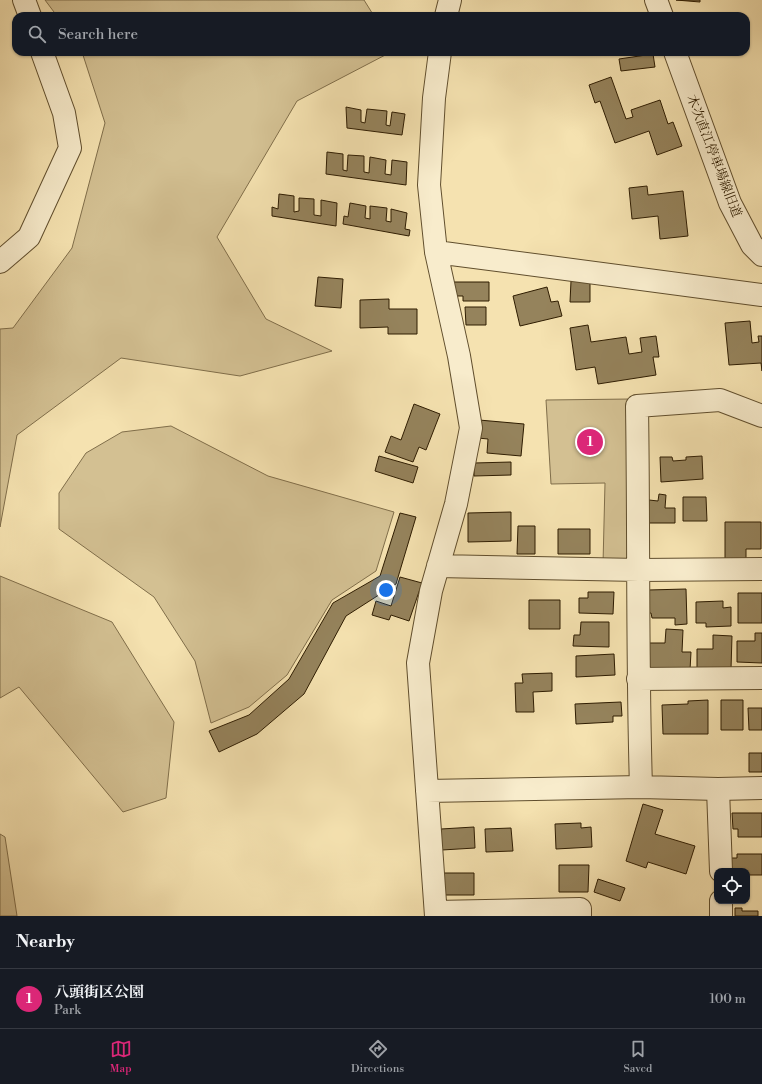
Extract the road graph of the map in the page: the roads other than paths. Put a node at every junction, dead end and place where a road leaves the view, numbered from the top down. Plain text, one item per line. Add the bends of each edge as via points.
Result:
1 (24, 0) edge
2 (450, 0) edge
3 (656, 0) edge
4 (28, 12) edge
5 (447, 12) edge
6 (660, 12) edge
7 (43, 56) edge
8 (439, 56) edge
9 (676, 56) edge
10 (436, 252) junction
11 (762, 255) edge
12 (0, 262) edge
13 (762, 295) edge
14 (762, 416) edge
15 (438, 566) junction
16 (762, 569) edge
17 (639, 570) junction
18 (762, 678) edge
19 (638, 679) junction
20 (641, 787) junction
21 (762, 788) edge
22 (718, 789) junction
23 (427, 790) junction
24 (721, 868) edge
25 (721, 904) edge
26 (436, 914) edge
27 (580, 916) edge
28 (721, 916) edge

1 - 4 street
2 - 5 street
3 - 6 street
7 - 12 street via 64,113 70,148 29,237
8 - 10 street via 434,98 429,185
9 - 11 street, 木次直江停車場線旧道 via 730,204 752,245
10 - 13 street
10 - 15 street via 459,356 471,428 456,504
14 - 17 street via 720,400 637,406
15 - 17 street
15 - 23 street via 418,663
16 - 17 street
17 - 19 street
18 - 19 street
19 - 20 street
20 - 22 street
20 - 23 street
21 - 22 street
22 - 24 street
23 - 26 street
25 - 28 street
26 - 27 street via 580,909

